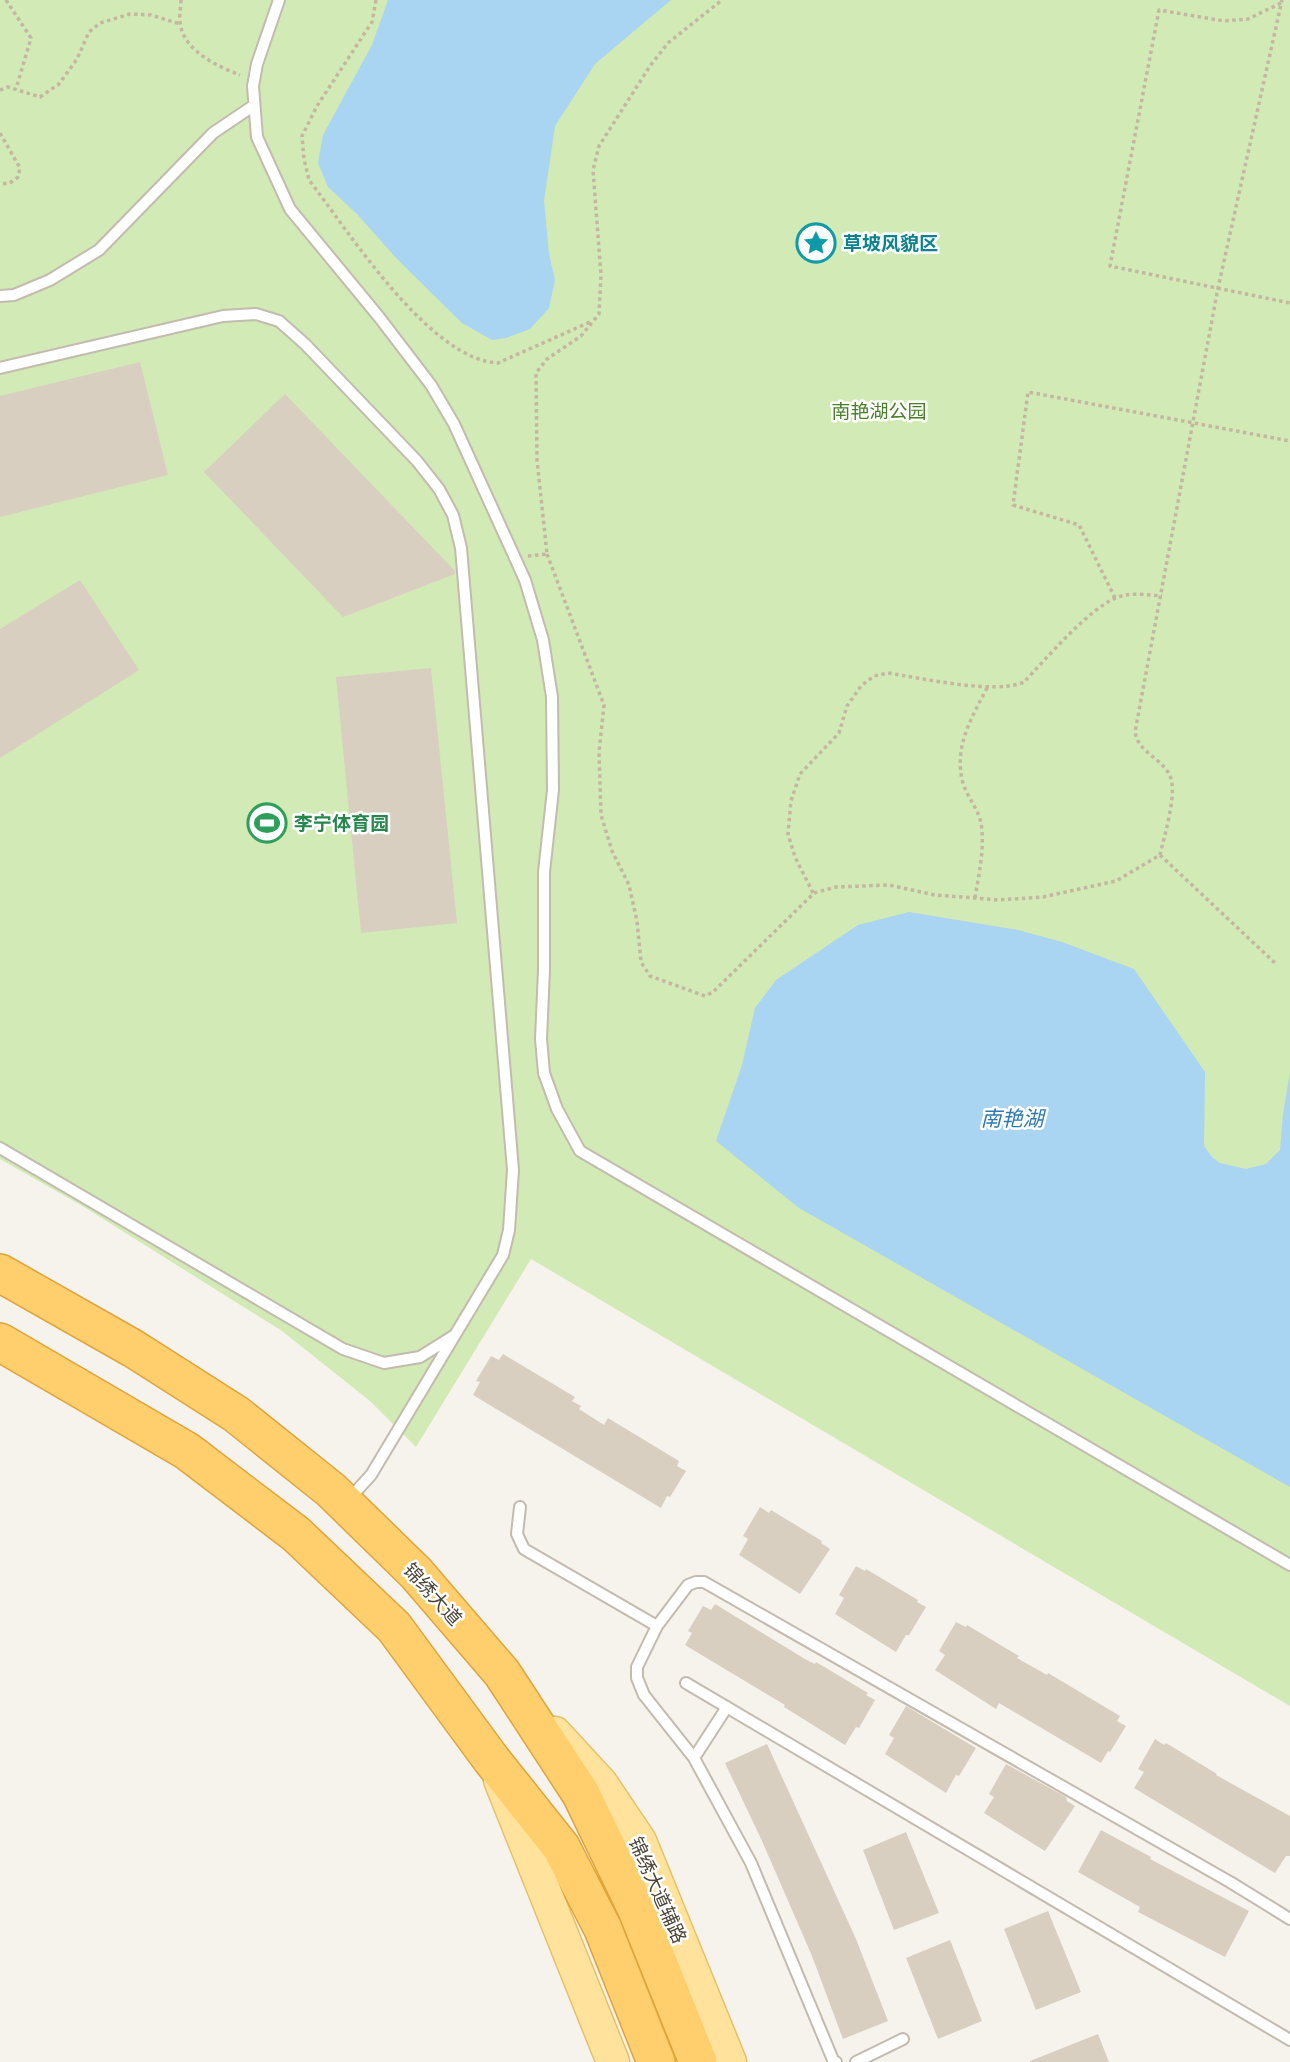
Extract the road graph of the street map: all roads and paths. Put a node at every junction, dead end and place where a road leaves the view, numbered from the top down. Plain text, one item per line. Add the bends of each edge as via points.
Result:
1 (6, 0) edge
2 (181, 0) edge
3 (279, 0) edge
4 (376, 0) edge
5 (722, 0) edge
6 (1281, 2) edge
7 (180, 24) junction
8 (254, 81) junction
9 (16, 89) junction
10 (0, 90) edge
11 (253, 106) junction
12 (0, 133) edge
13 (0, 184) edge
14 (1219, 288) junction
15 (0, 296) edge
16 (1290, 303) edge
17 (593, 321) junction
18 (0, 368) edge
19 (1194, 423) junction
20 (1290, 441) edge
21 (547, 554) junction
22 (515, 557) junction
23 (1162, 596) junction
24 (1115, 598) junction
25 (988, 686) junction
26 (1160, 855) junction
27 (814, 893) junction
28 (975, 898) junction
29 (1275, 963) dead end
30 (0, 1148) edge
31 (0, 1273) edge
32 (457, 1333) junction
33 (0, 1342) edge
34 (345, 1504) junction
35 (520, 1507) dead end
36 (1290, 1565) edge
37 (657, 1626) junction
38 (502, 1673) junction
39 (686, 1683) dead end
40 (727, 1707) junction
41 (694, 1758) junction
42 (492, 1759) junction
43 (1290, 1919) edge
44 (903, 2039) dead end
45 (1290, 2040) edge
46 (835, 2061) edge
47 (613, 2062) edge
48 (656, 2062) edge
49 (698, 2062) edge
50 (730, 2062) edge
51 (856, 2062) edge

1 - 9 path via 31,38
2 - 7 path
3 - 8 lane
4 - 17 path via 372,22 302,136 309,180 408,308 442,339 471,356 498,363
5 - 17 path via 662,51 599,146 593,170 601,275 599,314
6 - 14 path
6 - 14 path via 1248,19 1224,21 1158,10 1110,266
7 - 8 path via 188,43 206,59
7 - 9 path via 130,14 100,23 89,32 59,84 40,97
8 - 11 lane
9 - 10 path
11 - 15 lane via 213,133 99,250 50,280
11 - 22 lane via 257,137 289,209 431,385 454,424
12 - 13 path via 20,168 18,177
14 - 16 path
14 - 19 path
17 - 21 path via 536,373 537,460
18 - 32 lane via 223,316 256,314 279,320 417,461 453,515 461,548 513,1170 503,1255
19 - 20 path
19 - 23 path
19 - 24 path via 1028,392 1013,505 1079,525
21 - 22 path
21 - 27 path via 604,705 599,752 601,815 629,885 641,961 650,976 705,996 713,992
22 - 36 lane via 543,640 552,697 553,790 544,872 544,1073 580,1151
23 - 24 path
23 - 26 path via 1135,732 1137,741 1169,773 1174,786
24 - 25 path via 1090,616 1024,682 1013,687
25 - 27 path via 888,673 874,676 862,686 847,706 839,733 800,774 791,801 788,834
25 - 28 path via 965,730 959,760 963,784 980,819 983,845
26 - 28 path via 1116,881 1081,890 1044,897
26 - 29 path
27 - 28 path via 836,887 888,885
30 - 32 lane via 343,1349 384,1363 421,1357
31 - 34 highway, 锦绣大道 via 236,1414
32 - 34 lane via 371,1475
33 - 42 highway via 187,1451 296,1534 394,1627
34 - 38 highway, 锦绣大道 via 416,1573
35 - 37 lane via 517,1535 524,1549
37 - 41 lane via 637,1667 637,1678 652,1706
37 - 43 lane via 688,1585 704,1582
38 - 49 highway, 锦绣大道 via 581,1794 637,1910
38 - 50 main road, 锦绣大道辅路 via 601,1783 640,1841
39 - 40 lane
40 - 41 lane
40 - 45 lane
41 - 46 lane via 751,1863
42 - 47 main road
42 - 48 highway via 561,1847 603,1929
44 - 51 lane

